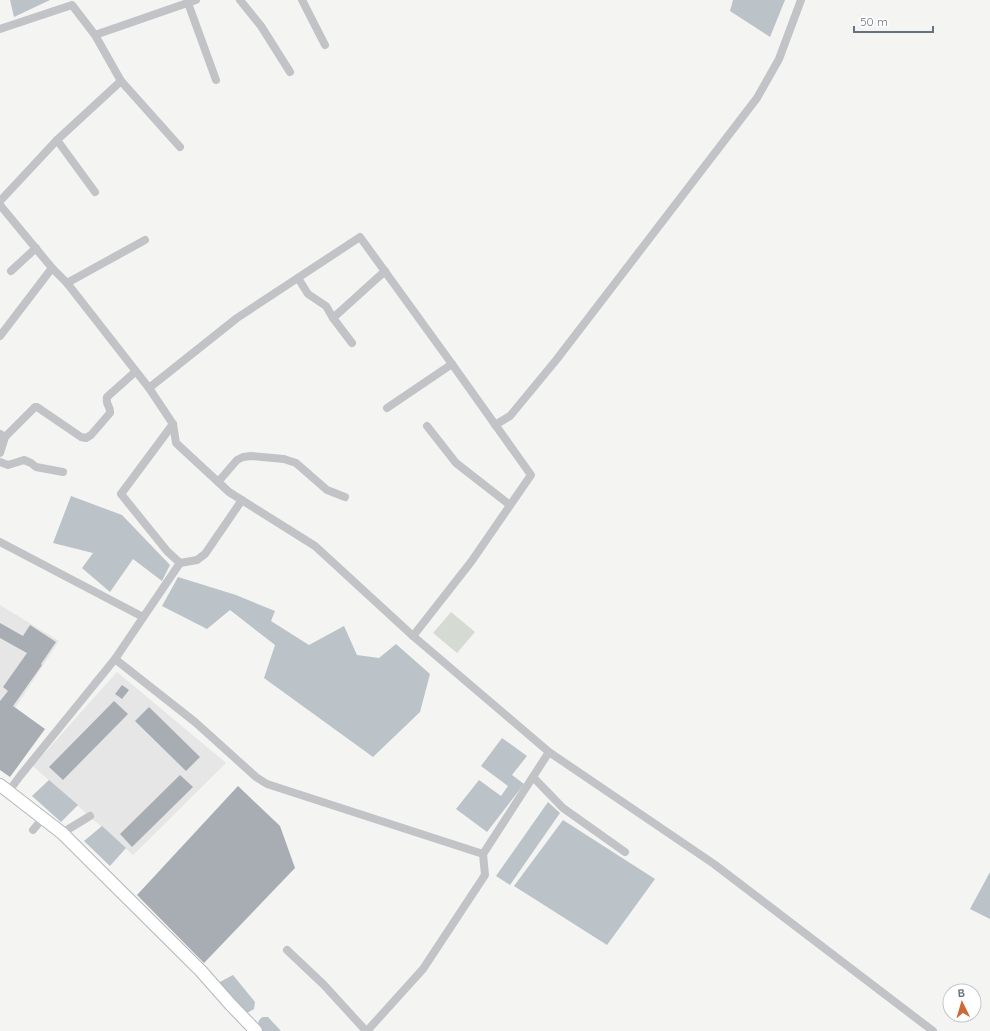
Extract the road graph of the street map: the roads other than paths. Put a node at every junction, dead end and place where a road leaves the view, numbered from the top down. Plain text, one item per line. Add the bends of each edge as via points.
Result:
1 (240, 0) edge
2 (302, 0) edge
3 (801, 0) edge
4 (192, 1) edge
5 (0, 29) edge
6 (96, 35) junction
7 (325, 45) dead end
8 (290, 72) dead end
9 (216, 80) dead end
10 (121, 81) junction
11 (57, 140) junction
12 (180, 147) dead end
13 (95, 192) dead end
14 (0, 201) edge
15 (0, 205) edge
16 (145, 240) dead end
17 (36, 248) junction
18 (52, 268) junction
19 (11, 271) dead end
20 (385, 271) junction
21 (298, 278) junction
22 (66, 283) junction
23 (333, 318) junction
24 (0, 336) edge
25 (352, 343) dead end
26 (452, 364) junction
27 (135, 372) junction
28 (149, 388) junction
29 (387, 408) dead end
30 (173, 424) junction
31 (495, 425) junction
32 (427, 426) dead end
33 (2, 435) edge
34 (0, 453) edge
35 (0, 462) edge
36 (62, 472) dead end
37 (218, 482) junction
38 (345, 497) dead end
39 (242, 500) junction
40 (510, 505) junction
41 (0, 542) edge
42 (180, 563) junction
43 (143, 617) junction
44 (413, 636) junction
45 (116, 659) junction
46 (549, 752) junction
47 (533, 777) junction
48 (5, 788) edge
49 (90, 816) dead end
50 (43, 818) junction
51 (33, 830) dead end
52 (62, 833) junction
53 (625, 852) dead end
54 (483, 854) junction
55 (287, 950) dead end
56 (197, 959) dead end
57 (201, 971) junction
58 (256, 1031) edge
59 (367, 1031) edge
60 (933, 1031) edge

1 - 8 street via 261,26
2 - 7 street
3 - 31 street via 779,59 757,98 557,359 510,416
4 - 6 street
4 - 9 street
5 - 6 street via 72,5
6 - 10 street
10 - 11 street
10 - 12 street
11 - 13 street
11 - 14 street
15 - 17 street
16 - 22 street
17 - 18 street
17 - 19 street
18 - 22 street
18 - 24 street
20 - 21 street via 360,237
20 - 23 street
20 - 26 street
21 - 23 street via 308,294 326,306
21 - 28 street via 237,318
22 - 27 street
23 - 25 street
26 - 29 street
26 - 31 street
27 - 28 street
27 - 33 street via 107,397 106,404 110,413 86,438 34,406
28 - 30 street
30 - 37 street via 176,443
30 - 42 street via 121,494 167,552
31 - 40 street via 531,475
32 - 40 street via 456,463
33 - 34 street
35 - 36 street via 8,465 24,460 36,467
37 - 38 street via 237,460 243,457 284,459 296,463 327,490
37 - 39 street
39 - 42 street via 205,554 197,560
39 - 44 street via 315,546
40 - 44 street
41 - 43 street
42 - 43 street
43 - 45 street
44 - 46 street
45 - 48 street via 20,776
45 - 54 street via 267,784
46 - 47 street
46 - 60 street via 714,864
47 - 53 street via 563,808
47 - 54 street
48 - 50 main road
49 - 52 street
50 - 51 street
50 - 52 main road
52 - 57 main road via 156,921
54 - 59 street via 485,875 423,968
55 - 59 street
56 - 57 street
57 - 58 main road

